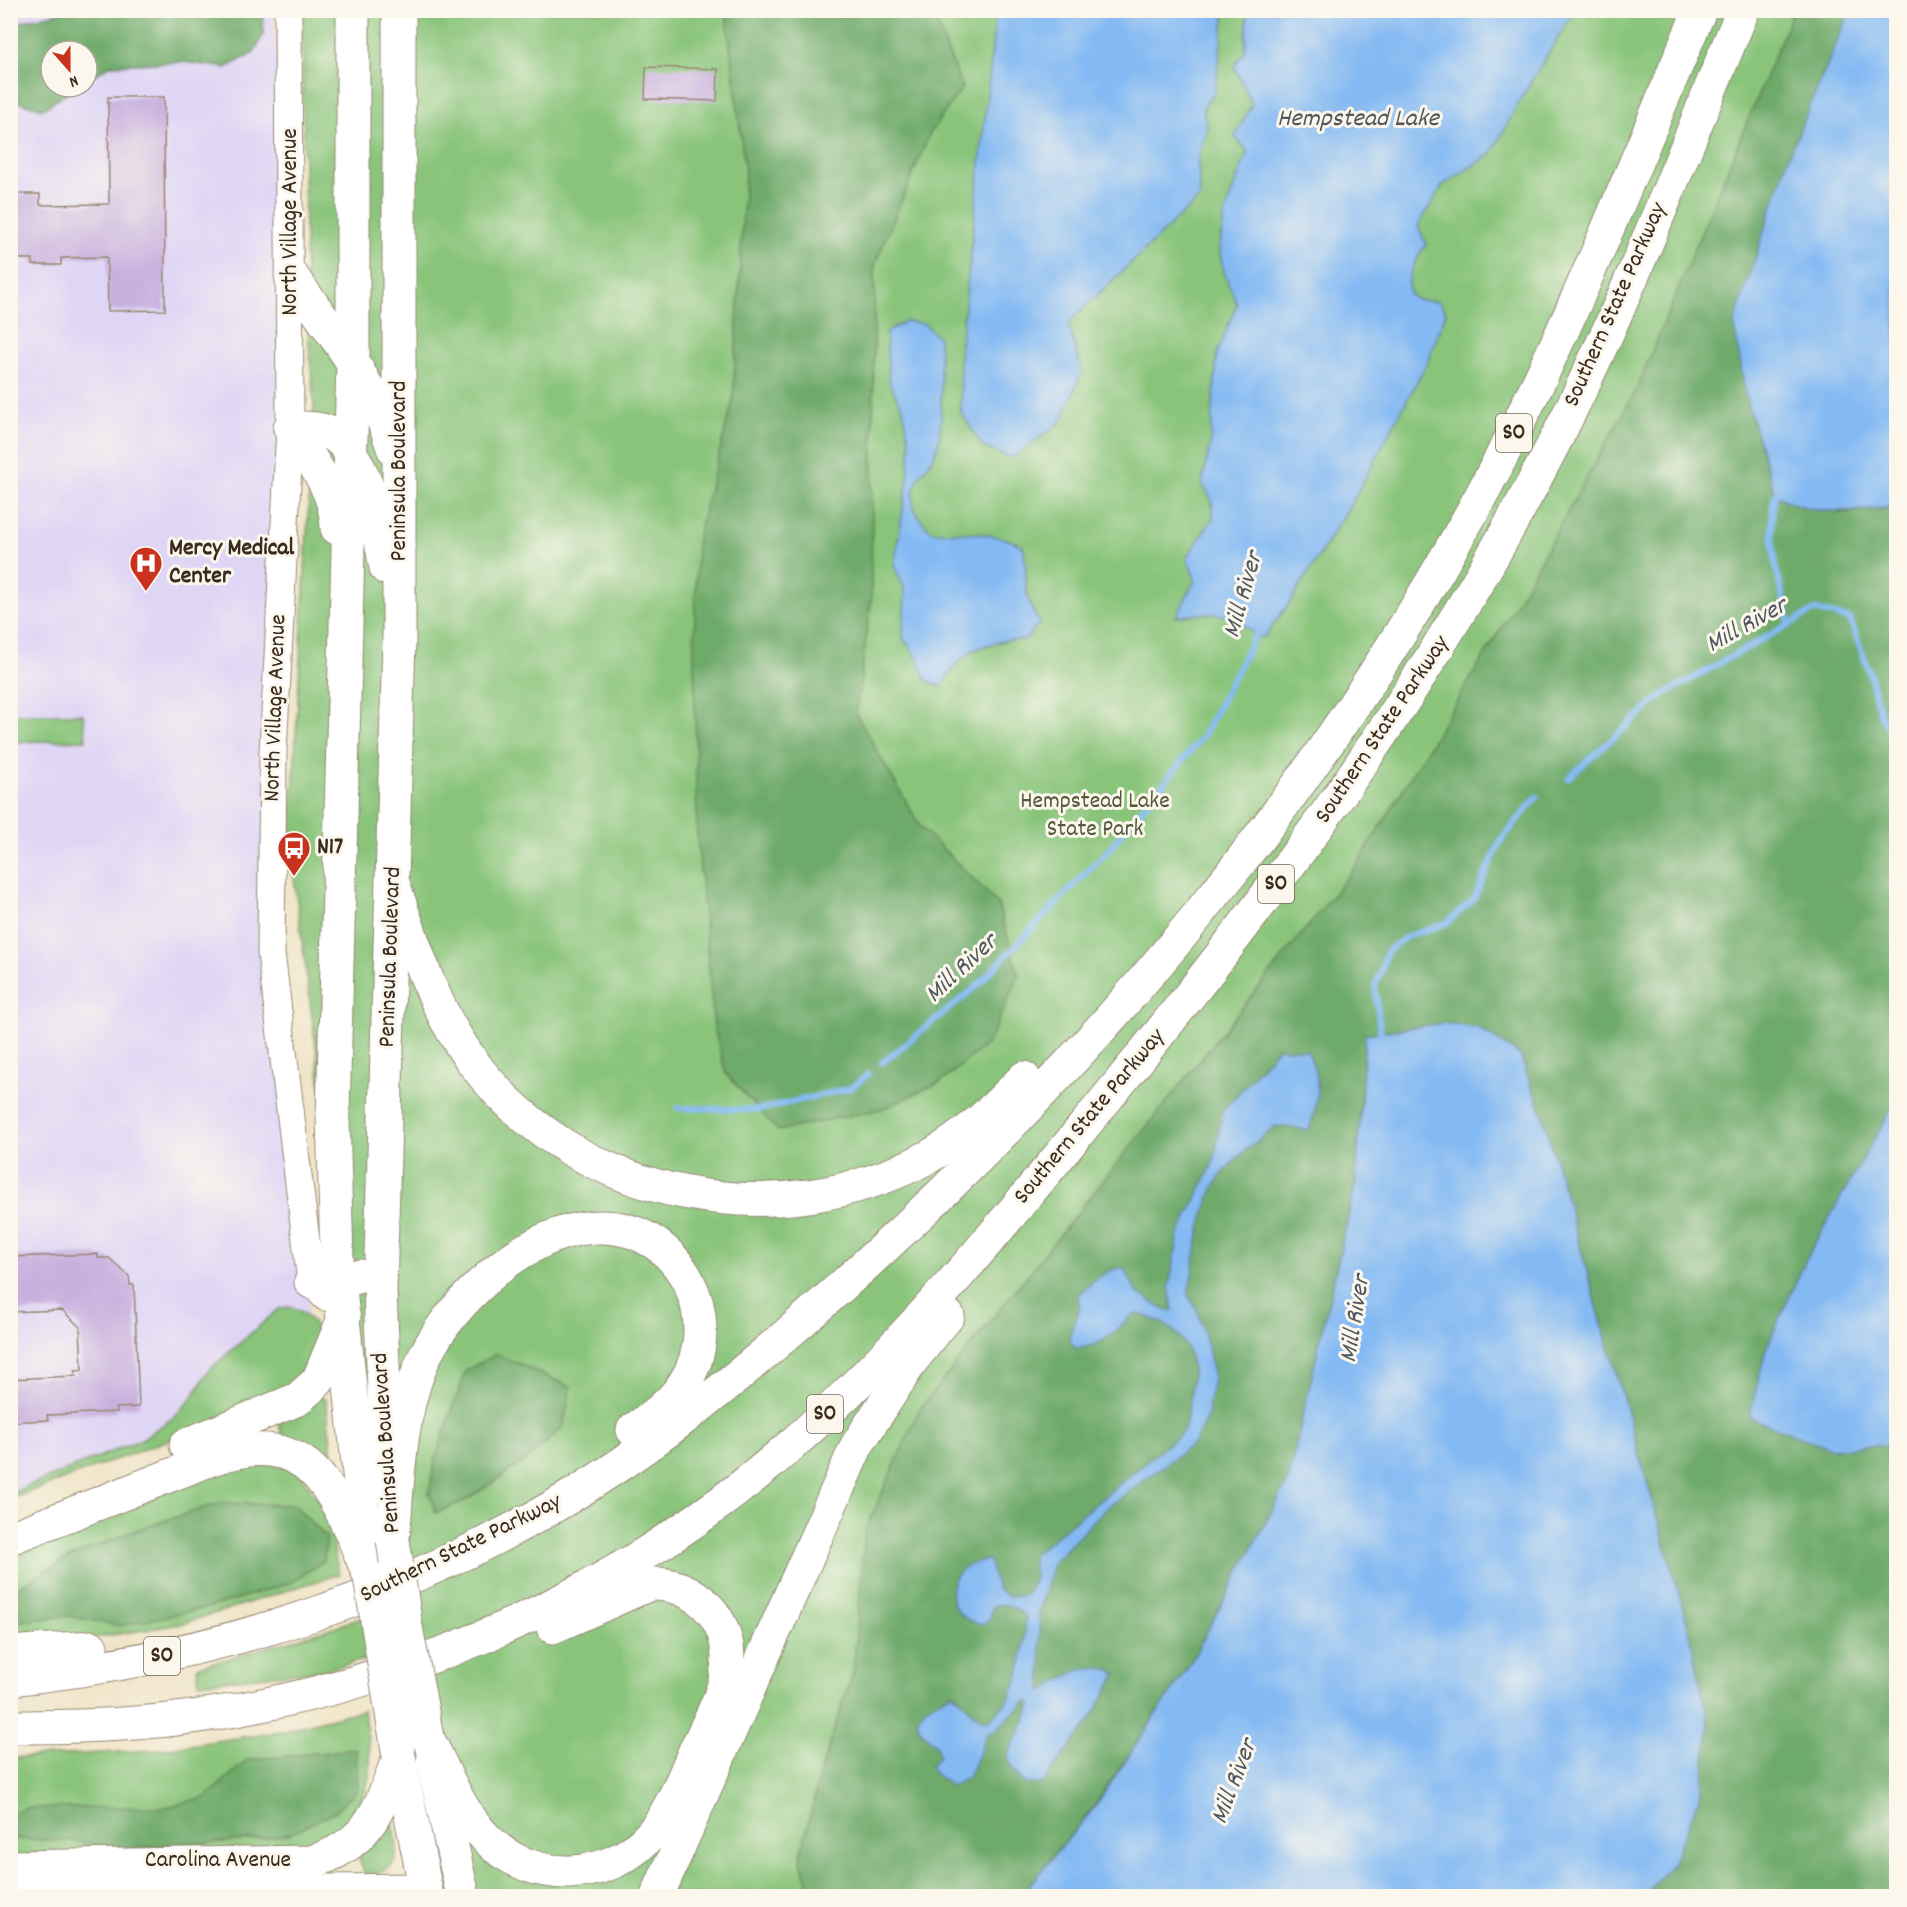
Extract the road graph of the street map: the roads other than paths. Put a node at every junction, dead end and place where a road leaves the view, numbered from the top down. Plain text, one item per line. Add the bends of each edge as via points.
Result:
1 (288, 10) edge
2 (353, 10) edge
3 (399, 10) edge
4 (1700, 10) edge
5 (1743, 10) edge
6 (291, 275) junction
7 (353, 361) junction
8 (290, 428) junction
9 (350, 454) junction
10 (401, 478) junction
11 (346, 630) junction
12 (399, 640) junction
13 (393, 883) junction
14 (1177, 940) junction
15 (1138, 1059) junction
16 (381, 1249) junction
17 (325, 1282) junction
18 (344, 1318) junction
19 (10, 1513) edge
20 (10, 1538) edge
21 (393, 1540) junction
22 (478, 1546) junction
23 (370, 1577) junction
24 (309, 1617) junction
25 (10, 1653) edge
26 (10, 1679) edge
27 (353, 1682) junction
28 (290, 1698) junction
29 (10, 1727) edge
30 (427, 1737) junction
31 (10, 1750) edge
32 (399, 1757) junction
33 (10, 1868) edge
34 (10, 1888) edge
35 (426, 1890) edge
36 (463, 1896) edge
37 (657, 1896) edge

1 - 6 street, North Village Avenue
2 - 7 main road, Peninsula Boulevard
3 - 10 main road, Peninsula Boulevard
4 - 14 main road, Southern State Parkway / SO via 1567,320 1473,510 1397,639 1320,754
5 - 15 main road, Southern State Parkway / SO via 1585,378 1481,577 1405,702 1320,824 1232,943
6 - 7 main road
6 - 8 street, North Village Avenue
7 - 9 main road, Peninsula Boulevard
7 - 10 main road via 385,420
8 - 9 main road via 322,430 337,438
8 - 11 main road via 333,499
8 - 17 street, North Village Avenue via 273,752 271,953
9 - 11 main road, Peninsula Boulevard
9 - 12 main road via 366,483 375,512
10 - 12 main road, Peninsula Boulevard
11 - 17 main road, Peninsula Boulevard
12 - 13 main road, Peninsula Boulevard
13 - 14 main road via 422,968 446,1021 473,1062 516,1108 572,1149 616,1172 673,1191 742,1201 789,1200 836,1191 873,1181 931,1155 990,1112 1089,1007
13 - 16 main road, Peninsula Boulevard
14 - 22 main road, Southern State Parkway / SO via 1028,1106 813,1312 639,1453 542,1513
15 - 27 main road, Southern State Parkway / SO via 910,1327 782,1454 694,1520 567,1597 501,1630
15 - 37 main road via 1061,1186 931,1336 867,1427
16 - 17 main road via 376,1262 363,1275
16 - 21 main road, Peninsula Boulevard via 383,1417
17 - 18 main road, Peninsula Boulevard
18 - 19 main road via 318,1381 298,1399
18 - 23 main road, Peninsula Boulevard
20 - 23 main road via 212,1459 259,1448 286,1454 324,1482 338,1502
21 - 22 main road via 402,1442 412,1391 429,1350 460,1305 506,1263 572,1231 615,1228 653,1243 681,1267 699,1306 698,1352 684,1384 658,1412 559,1478
21 - 30 main road, Peninsula Boulevard, bridge
22 - 24 main road, Southern State Parkway / SO via 394,1585
23 - 32 main road, Peninsula Boulevard, bridge
24 - 25 main road via 70,1650
24 - 26 main road, Southern State Parkway / SO via 162,1656
27 - 28 main road, Southern State Parkway / SO
27 - 30 main road via 472,1664 650,1584 672,1584 698,1597 710,1609 723,1633 728,1658 724,1683 672,1802 639,1847 599,1868 545,1871 520,1862 496,1846 467,1813
28 - 29 main road, Southern State Parkway / SO via 145,1723
28 - 31 main road via 188,1739 100,1748
30 - 36 main road, Peninsula Boulevard
32 - 33 main road via 382,1804 366,1830 341,1851 311,1862
32 - 35 main road, Peninsula Boulevard
34 - 35 street, Carolina Avenue

